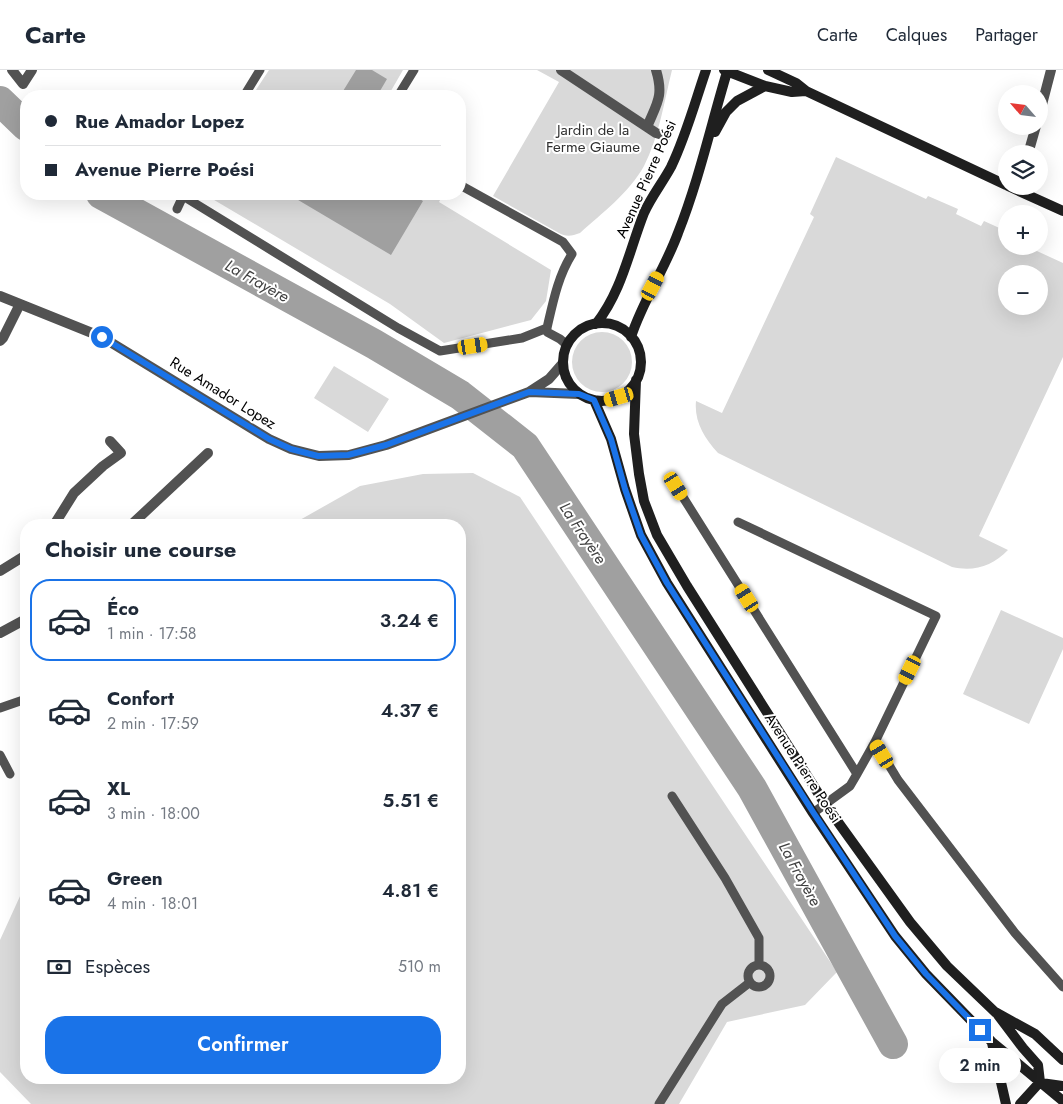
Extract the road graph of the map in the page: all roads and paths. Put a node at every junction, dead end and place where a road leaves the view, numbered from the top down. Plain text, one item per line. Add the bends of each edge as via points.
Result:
1 (12, 70) edge
2 (32, 70) edge
3 (260, 70) edge
4 (414, 70) edge
5 (561, 70) edge
6 (656, 70) edge
7 (706, 70) edge
8 (768, 70) edge
9 (1051, 70) edge
10 (726, 71) edge
11 (742, 72) edge
12 (1047, 85) edge
13 (765, 86) junction
14 (248, 90) edge
15 (402, 90) edge
16 (806, 91) junction
17 (647, 127) junction
18 (666, 136) dead end
19 (706, 151) junction
20 (998, 180) edge
21 (466, 188) edge
22 (1030, 195) edge
23 (181, 200) edge
24 (191, 200) edge
25 (177, 209) dead end
26 (1063, 211) edge
27 (0, 296) edge
28 (20, 304) junction
29 (596, 324) junction
30 (547, 328) junction
31 (632, 337) junction
32 (0, 342) edge
33 (567, 345) junction
34 (563, 363) junction
35 (636, 380) junction
36 (529, 392) junction
37 (579, 394) junction
38 (594, 400) junction
39 (110, 441) dead end
40 (208, 453) dead end
41 (676, 486) dead end
42 (58, 519) edge
43 (137, 519) edge
44 (738, 522) dead end
45 (20, 559) edge
46 (0, 571) edge
47 (20, 622) edge
48 (0, 633) edge
49 (20, 700) edge
50 (0, 708) edge
51 (875, 742) junction
52 (0, 755) edge
53 (10, 774) dead end
54 (858, 774) junction
55 (672, 796) dead end
56 (826, 804) junction
57 (813, 812) junction
58 (759, 964) junction
59 (749, 983) junction
60 (1063, 987) edge
61 (995, 1012) junction
62 (992, 1042) junction
63 (1063, 1060) edge
64 (1040, 1082) junction
65 (1063, 1086) edge
66 (1063, 1101) edge
67 (659, 1104) edge
68 (1006, 1104) edge
69 (1020, 1104) edge

1 - 2 street via 22,84
3 - 14 lane
4 - 15 lane
5 - 17 street
6 - 17 street via 660,95
7 - 29 main road, Avenue Pierre Poési via 682,142 646,208 618,288
8 - 16 main road
9 - 12 street
10 - 11 main road
10 - 19 main road
11 - 13 main road
13 - 16 main road via 792,92
13 - 19 main road via 737,101 726,112
16 - 20 main road
17 - 18 street
19 - 31 main road via 669,257 642,308
21 - 30 lane via 563,242 572,254 564,266
22 - 26 main road
23 - 25 lane
24 - 30 lane via 440,351 522,338
27 - 28 street, Rue Amador Lopez
28 - 32 street
28 - 36 street, Rue Amador Lopez via 102,337 269,439 318,456 348,455 386,445
29 - 31 main road via 621,328
29 - 33 main road via 579,331
30 - 33 lane via 547,332
31 - 35 main road via 640,358
33 - 34 main road
34 - 36 street via 549,379
34 - 37 main road via 570,385
35 - 38 main road via 619,397
35 - 56 main road, Avenue Pierre Poési via 634,434 639,474 644,501 657,535
36 - 37 street
37 - 38 main road
38 - 57 main road, Avenue Pierre Poési via 611,439 641,535 672,591
39 - 42 street via 121,453 74,493
40 - 43 street
41 - 54 lane
44 - 51 lane via 936,616
45 - 46 street
47 - 48 street
49 - 50 lane
51 - 54 lane
51 - 60 lane via 898,780 1015,934
52 - 53 lane
54 - 56 lane via 850,786
55 - 58 lane via 759,938
56 - 57 lane
56 - 61 main road, Avenue Pierre Poési via 910,922 947,966
57 - 62 main road, Avenue Pierre Poési via 895,936 926,974
58 - 59 lane via 748,972
58 - 59 lane via 770,973 769,981 760,987
59 - 67 lane via 722,1004
61 - 63 main road, Avenue Pierre Poési via 1035,1034
61 - 64 main road via 1038,1065
62 - 64 main road, Avenue Pierre Poési
62 - 68 main road
64 - 65 main road
64 - 66 main road, Avenue Pierre Poési
64 - 69 main road

